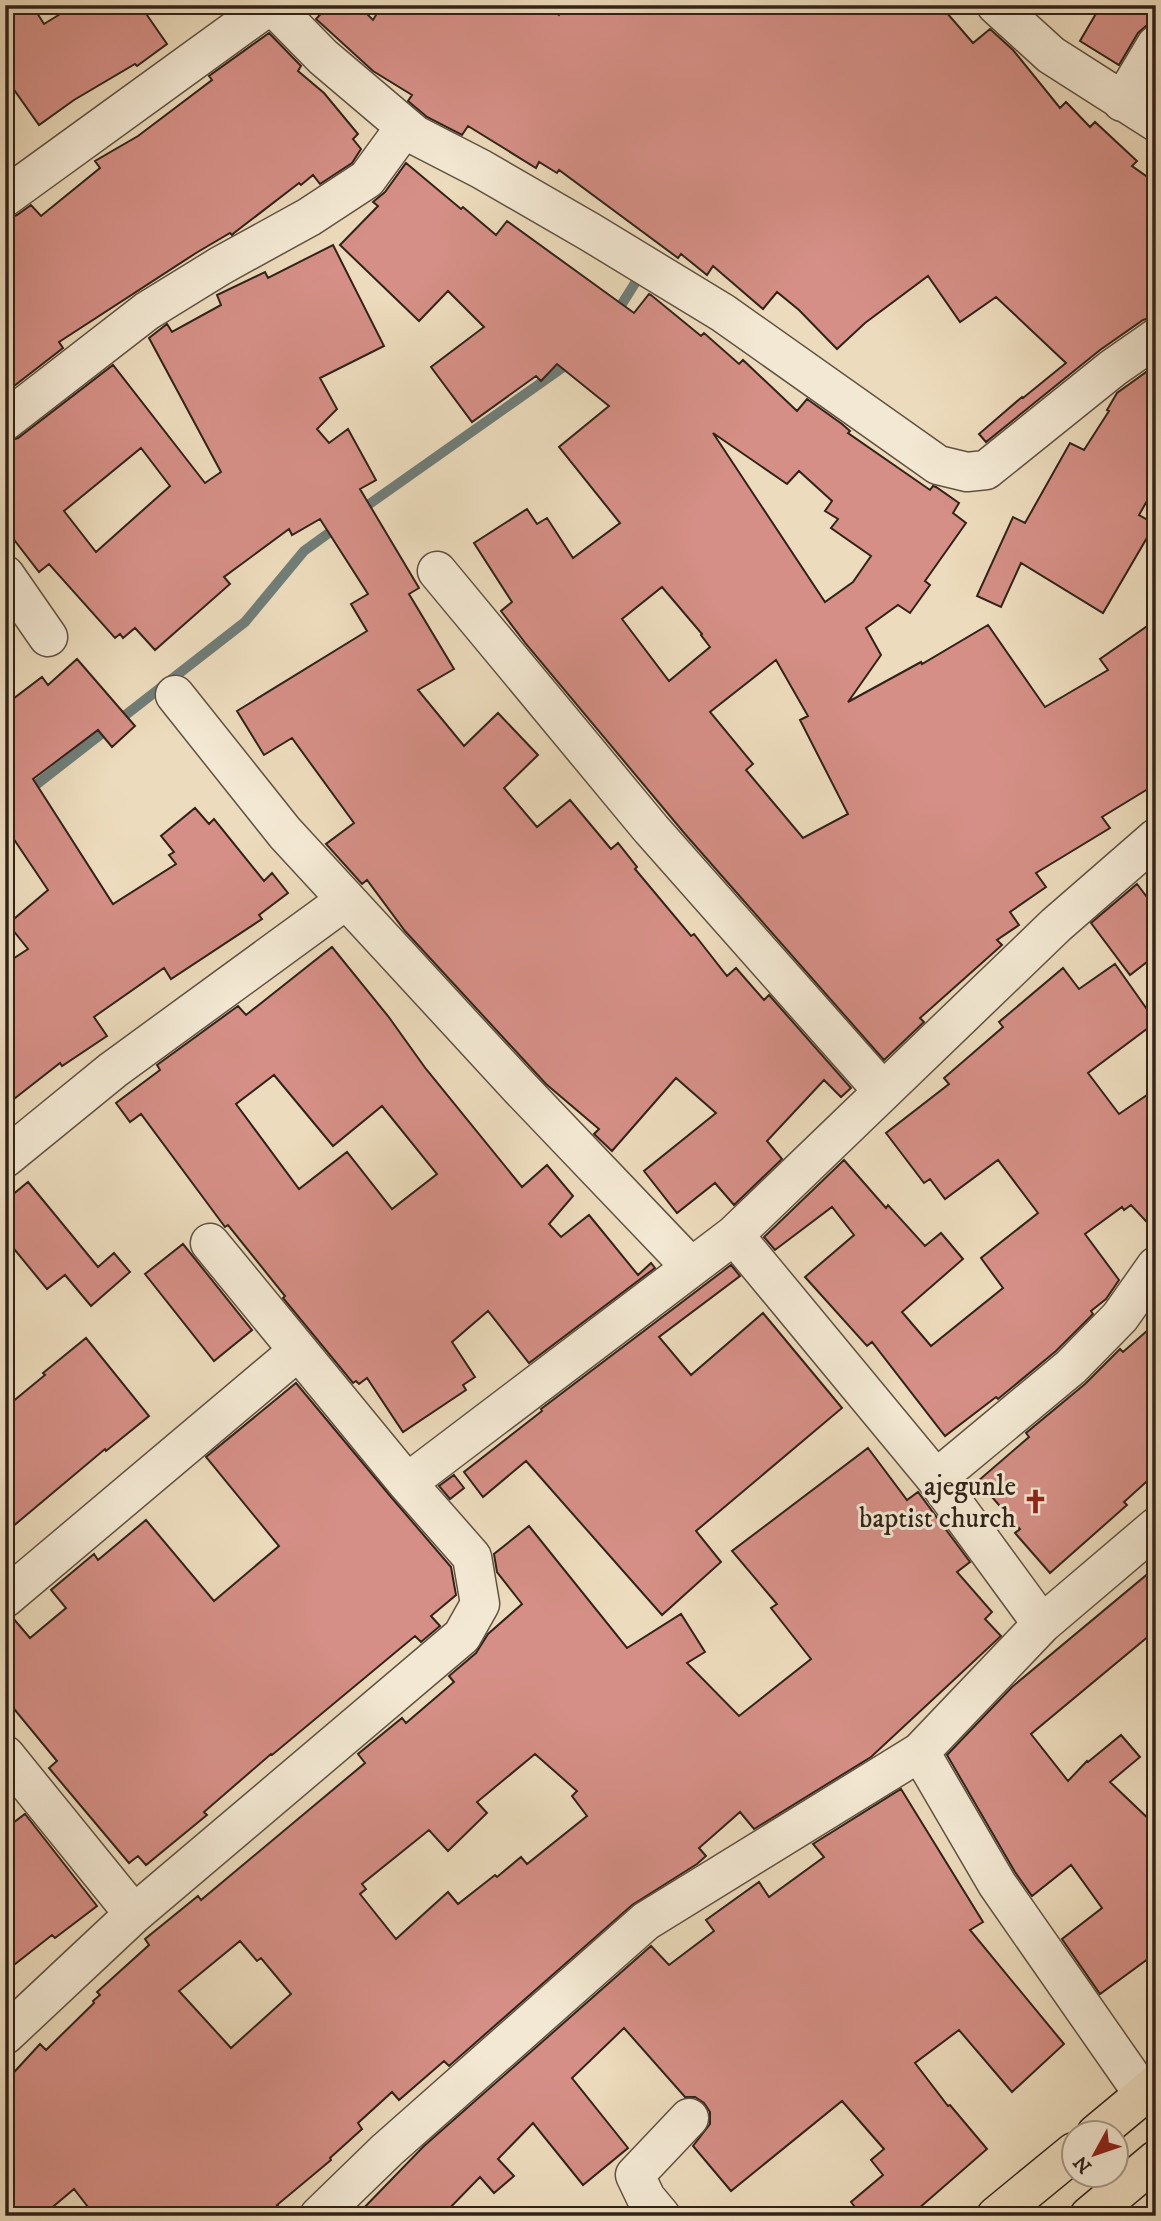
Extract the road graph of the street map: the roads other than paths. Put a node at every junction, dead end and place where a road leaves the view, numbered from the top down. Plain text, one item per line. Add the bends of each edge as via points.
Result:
1 (271, 5) edge
2 (996, 5) edge
3 (1156, 45) edge
4 (1122, 102) junction
5 (1156, 122) edge
6 (405, 127) junction
7 (5, 197) edge
8 (1156, 338) edge
9 (5, 421) edge
10 (438, 571) dead end
11 (5, 575) edge
12 (48, 637) dead end
13 (175, 695) dead end
14 (1156, 838) edge
15 (346, 900) junction
16 (883, 1090) junction
17 (5, 1158) edge
18 (734, 1235) junction
19 (210, 1243) dead end
20 (1156, 1266) edge
21 (691, 1267) junction
22 (298, 1350) junction
23 (936, 1479) junction
24 (407, 1483) junction
25 (1156, 1527) edge
26 (5, 1598) edge
27 (1042, 1624) junction
28 (919, 1752) junction
29 (5, 1755) edge
30 (134, 1914) junction
31 (5, 2035) edge
32 (1150, 2089) edge
33 (689, 2118) dead end
34 (1112, 2120) edge
35 (1156, 2160) edge
36 (1060, 2163) edge
37 (319, 2216) edge
38 (661, 2216) edge
39 (996, 2216) edge
40 (1089, 2216) edge

1 - 6 street
1 - 7 street
2 - 4 street via 1051,55
3 - 4 street
4 - 5 street
6 - 8 street via 723,313 938,465 967,472 986,470
6 - 9 street via 367,179 147,311
10 - 16 street via 651,829
11 - 12 street
13 - 15 street via 285,833
14 - 16 street via 1055,925
15 - 17 street via 113,1070
15 - 21 street
16 - 18 street
18 - 21 street
18 - 23 street
19 - 22 street
20 - 23 street via 1120,1317 1071,1367
21 - 24 street
22 - 24 street
22 - 26 street
23 - 27 street
24 - 30 street via 472,1557 480,1604 462,1636
25 - 27 street
27 - 28 street
28 - 32 street via 997,1884
28 - 37 street via 646,1921
29 - 30 street
30 - 31 street
32 - 34 highway
33 - 38 street via 635,2175
35 - 40 highway
36 - 39 highway

